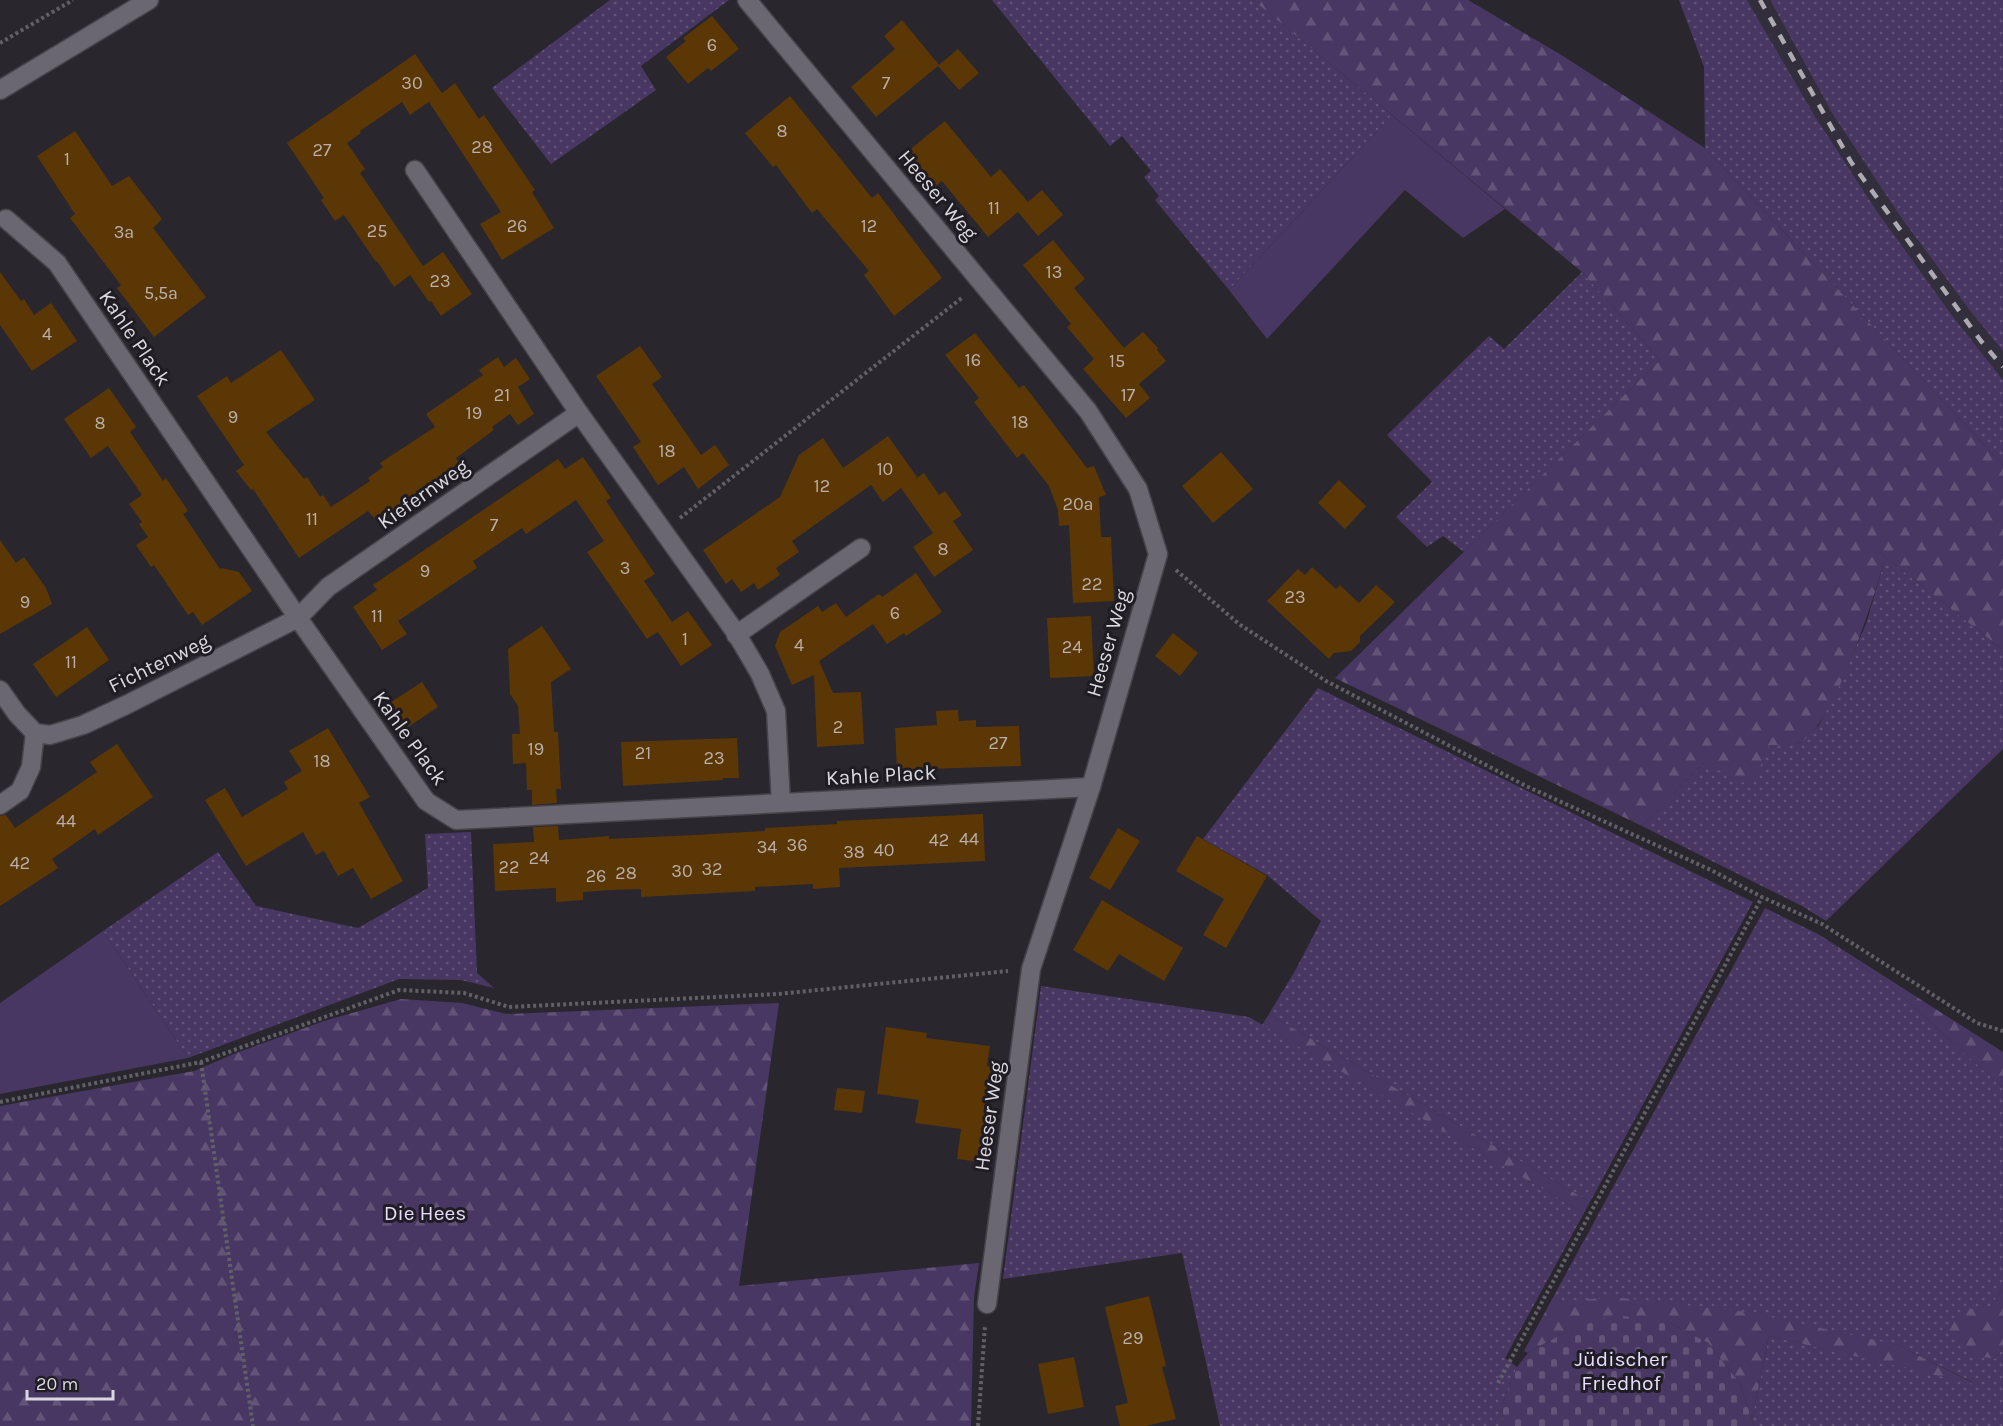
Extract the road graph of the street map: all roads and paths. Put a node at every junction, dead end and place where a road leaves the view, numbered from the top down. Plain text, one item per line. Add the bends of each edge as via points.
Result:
1 (73, 0) edge
2 (149, 0) edge
3 (747, 0) edge
4 (0, 42) edge
5 (0, 90) edge
6 (415, 170) dead end
7 (6, 219) dead end
8 (982, 283) junction
9 (579, 413) junction
10 (663, 531) junction
11 (861, 548) dead end
12 (1158, 554) junction
13 (298, 618) junction
14 (736, 634) junction
15 (0, 690) edge
16 (35, 733) junction
17 (1091, 787) junction
18 (781, 803) junction
19 (0, 805) edge
20 (1762, 897) junction
21 (1031, 969) junction
22 (2003, 1031) edge
23 (201, 1062) junction
24 (0, 1102) edge
25 (987, 1304) joint
26 (1498, 1383) dead end
27 (253, 1426) edge
28 (978, 1426) edge

1 - 4 path
2 - 5 street
3 - 8 street, Heeser Weg
6 - 9 street
7 - 13 street, Kahle Plack via 57,263
8 - 10 path
8 - 12 street, Heeser Weg via 1088,411 1138,489
9 - 10 street
9 - 13 street, Kiefernweg via 328,587
10 - 14 street
11 - 14 street
12 - 17 street, Heeser Weg
12 - 20 path via 1239,624 1326,681 1526,786
13 - 16 street, Fichtenweg via 83,725 50,735
13 - 18 street, Kahle Plack via 426,801 456,820
14 - 18 street via 776,711
15 - 16 street
16 - 19 street via 31,767 20,791
17 - 18 street, Kahle Plack
17 - 21 street, Heeser Weg
20 - 22 path via 1822,924 1977,1023
20 - 26 path
21 - 23 path via 778,994 509,1007 464,993 399,990
21 - 25 street, Heeser Weg
23 - 24 path
23 - 27 path
25 - 28 path

